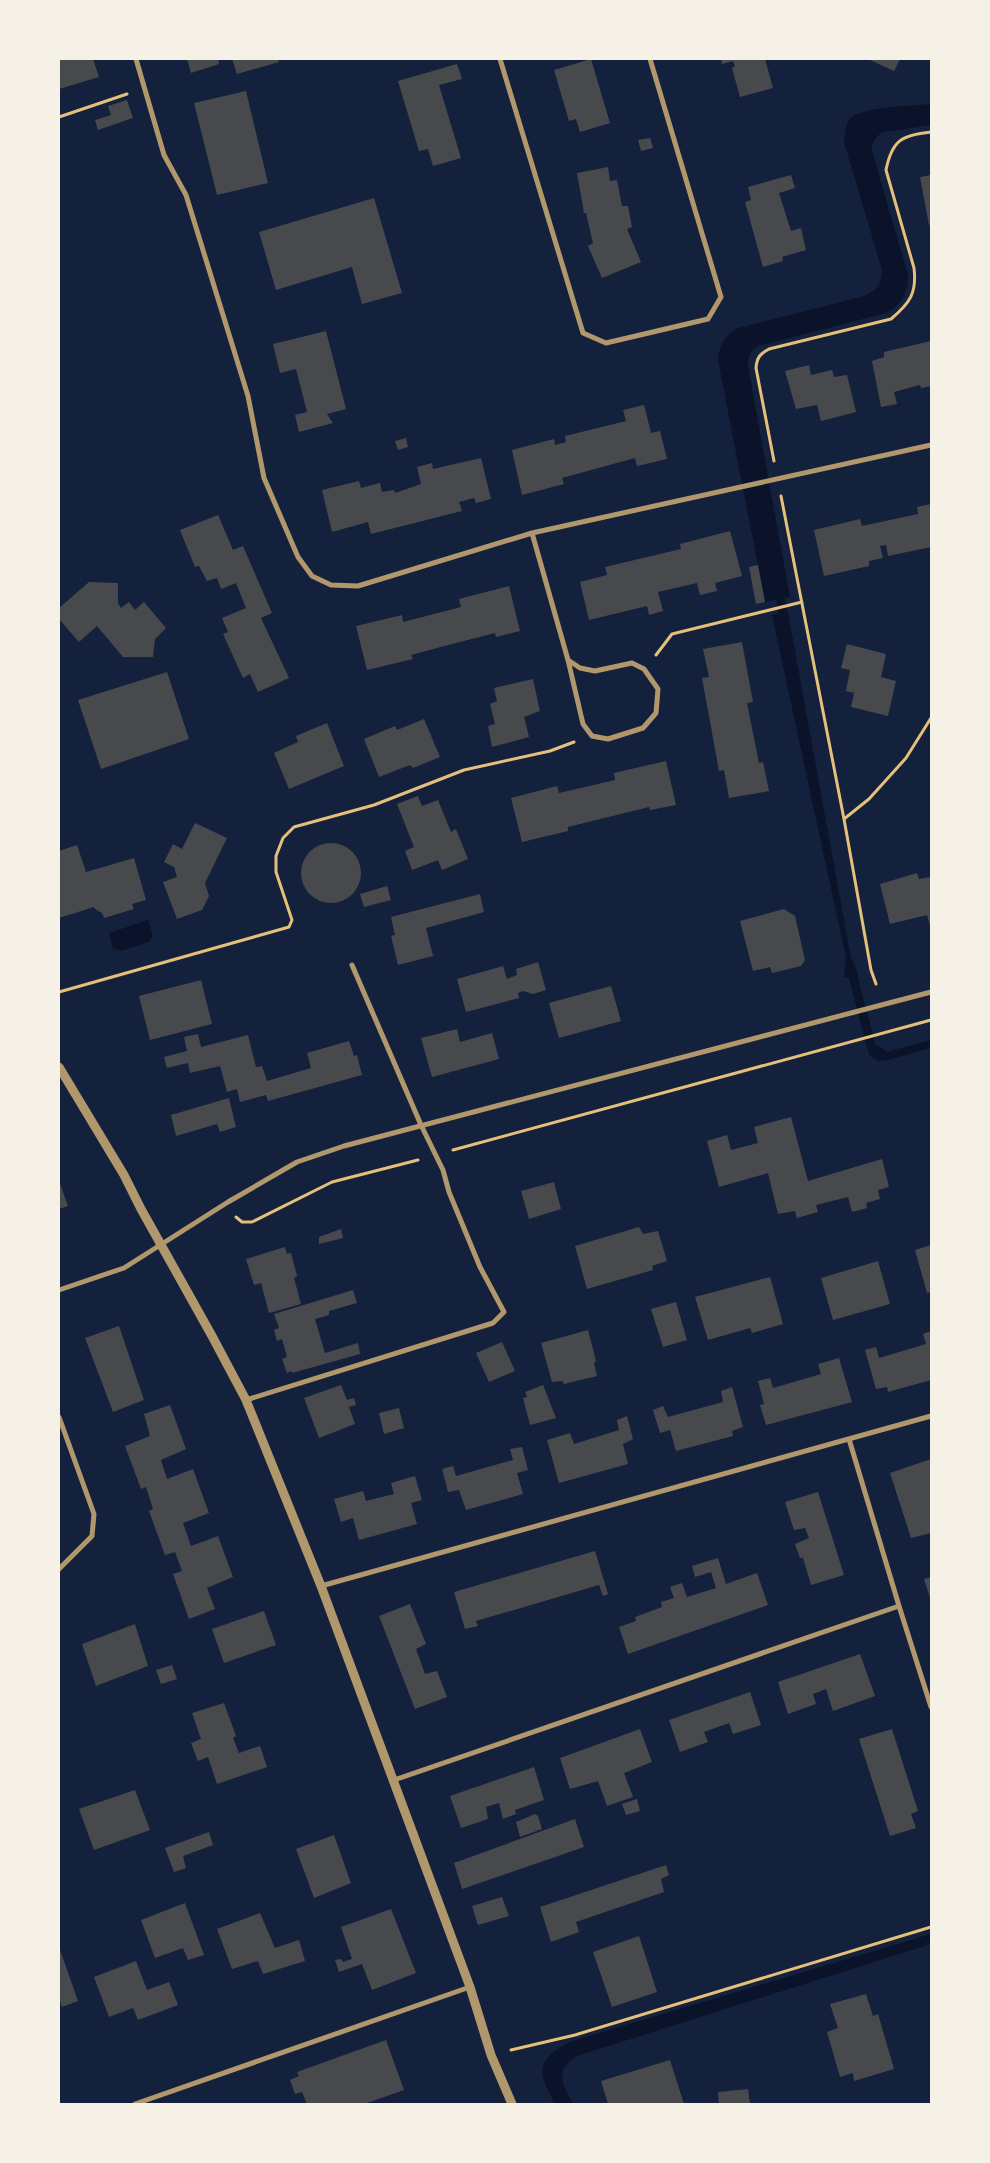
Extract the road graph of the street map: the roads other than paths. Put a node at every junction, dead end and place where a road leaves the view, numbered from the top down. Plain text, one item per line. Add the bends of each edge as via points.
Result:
1 (136, 59) edge
2 (500, 59) edge
3 (650, 59) edge
4 (931, 445) edge
5 (532, 533) junction
6 (568, 660) junction
7 (352, 965) dead end
8 (931, 992) edge
9 (59, 1067) edge
10 (421, 1125) junction
11 (161, 1246) junction
12 (59, 1290) edge
13 (246, 1400) junction
14 (931, 1416) edge
15 (59, 1417) edge
16 (849, 1439) junction
17 (59, 1569) edge
18 (321, 1586) junction
19 (900, 1606) junction
20 (931, 1707) edge
21 (394, 1780) junction
22 (470, 1988) junction
23 (135, 2104) edge
24 (512, 2104) edge

1 - 5 street via 164,155 186,195 220,304 248,396 264,478 298,557 312,576 332,585 358,586
2 - 3 street via 583,333 606,343 708,320 721,297
4 - 5 street
5 - 6 street
6 - 6 street via 583,724 592,736 608,739 643,728 656,713 658,689 644,669 632,663 595,671 580,668
7 - 10 street
8 - 10 street
9 - 11 street via 124,1175
10 - 11 street via 297,1162
10 - 13 street via 480,1266 504,1312 493,1323
11 - 12 street via 124,1268
11 - 13 street
13 - 18 street
14 - 16 street
15 - 17 street via 94,1514 92,1536
16 - 18 street
16 - 19 street
18 - 21 street
19 - 20 street
19 - 21 street
21 - 22 street
22 - 23 street
22 - 24 street via 491,2055

